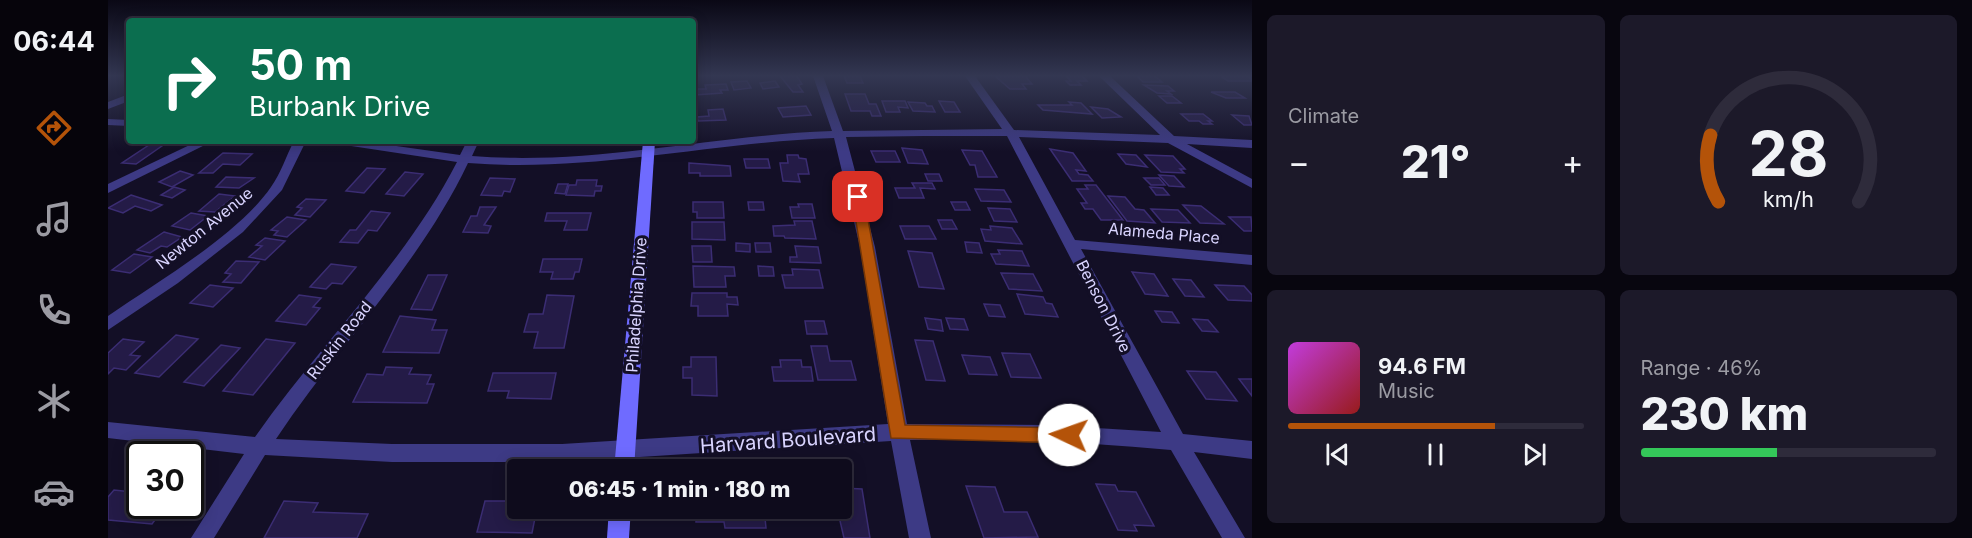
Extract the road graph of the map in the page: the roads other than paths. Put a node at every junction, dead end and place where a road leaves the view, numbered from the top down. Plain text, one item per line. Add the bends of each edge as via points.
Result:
1 (827, 101) edge
2 (988, 101) edge
3 (1130, 101) edge
4 (108, 122) edge
5 (126, 123) edge
6 (1010, 132) junction
7 (840, 135) junction
8 (1170, 139) junction
9 (696, 143) edge
10 (201, 144) edge
11 (298, 144) edge
12 (358, 144) edge
13 (472, 144) edge
14 (679, 144) edge
15 (1252, 144) edge
16 (648, 146) edge
17 (464, 160) junction
18 (1252, 184) edge
19 (108, 189) edge
20 (1072, 244) junction
21 (1252, 260) edge
22 (108, 324) edge
23 (108, 430) edge
24 (897, 433) junction
25 (1178, 443) junction
26 (259, 446) junction
27 (1252, 450) edge
28 (595, 459) edge
29 (624, 459) edge
30 (634, 459) edge
31 (619, 519) edge
32 (202, 538) edge
33 (618, 538) edge
34 (920, 538) edge
35 (1234, 538) edge

1 - 7 street
2 - 6 street, Benson Drive
3 - 8 street
4 - 5 street
6 - 7 street
6 - 8 street
6 - 20 street, Benson Drive
7 - 9 street
7 - 24 street via 863,219
8 - 15 street
8 - 18 street
10 - 19 street
11 - 22 street, Newton Avenue via 284,177 263,205 199,258
12 - 17 street
13 - 17 street, Ruskin Road
14 - 16 street
16 - 17 street via 554,162
16 - 29 main road, Philadelphia Drive
17 - 26 street, Ruskin Road via 399,262
20 - 21 street, Alameda Place
20 - 25 street, Benson Drive
23 - 26 street, Harvard Boulevard
24 - 25 street, Harvard Boulevard via 1022,433
24 - 30 street, Harvard Boulevard
24 - 34 street
25 - 27 street, Harvard Boulevard
25 - 35 street, Benson Drive
26 - 28 street, Harvard Boulevard
26 - 32 street, Ruskin Road
31 - 33 main road

